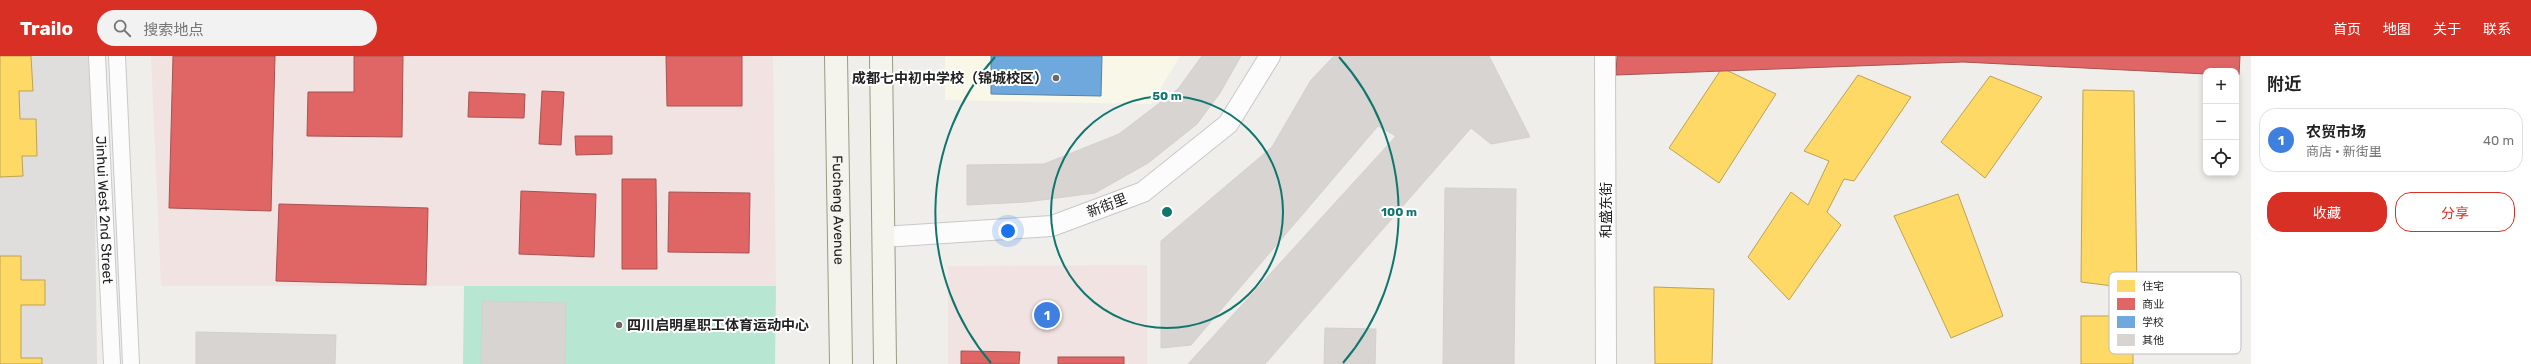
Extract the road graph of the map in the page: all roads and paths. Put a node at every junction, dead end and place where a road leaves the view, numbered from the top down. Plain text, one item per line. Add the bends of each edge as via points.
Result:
1 (97, 56) edge
2 (117, 56) edge
3 (836, 56) edge
4 (881, 56) edge
5 (1269, 56) edge
6 (1605, 56) edge
7 (883, 238) junction
8 (112, 364) edge
9 (131, 364) edge
10 (841, 364) edge
11 (885, 364) edge
12 (1606, 364) edge

1 - 8 street, Jinhui West 2nd Street
2 - 9 street, Jinhui West 2nd Street
3 - 10 main road, Fucheng Avenue
4 - 7 main road
5 - 7 street, 新街里 via 1228,124 1143,192 1052,226
6 - 12 street, 和盛东街
7 - 11 main road

